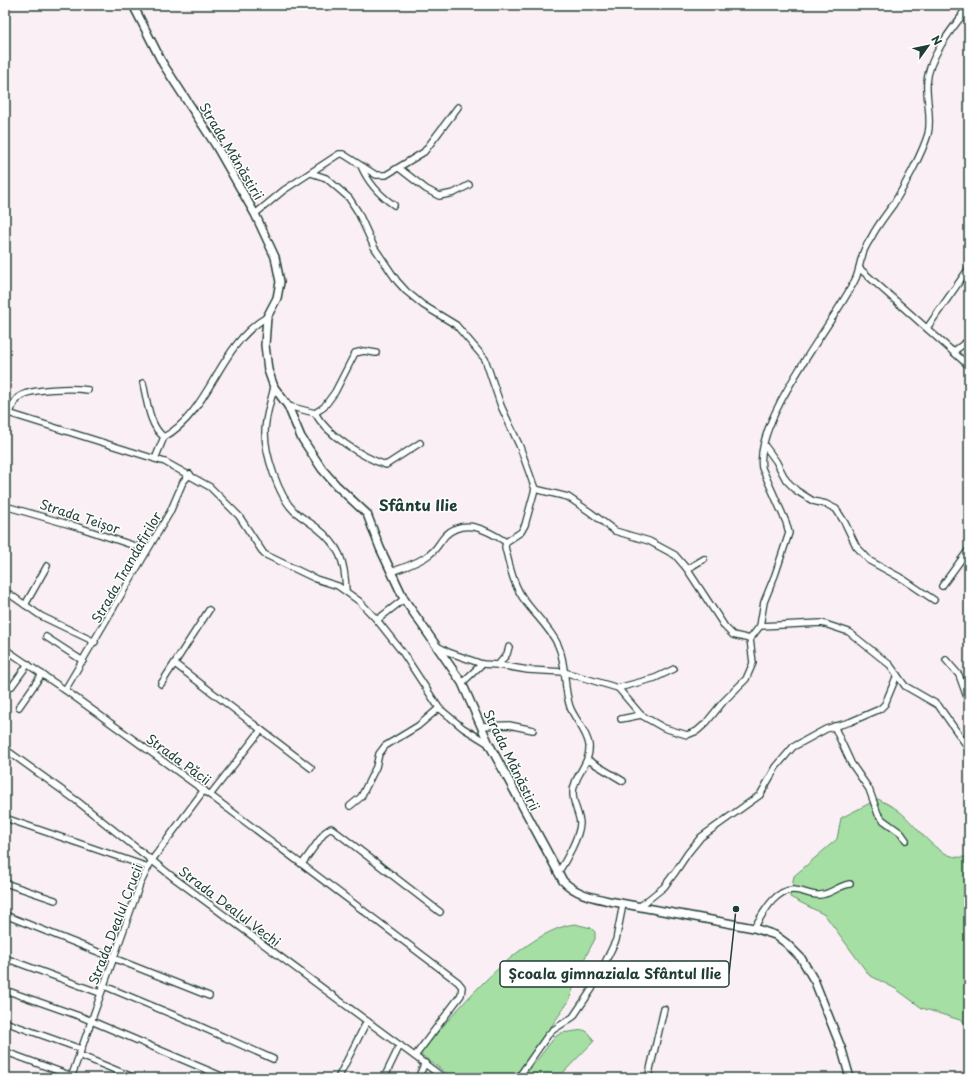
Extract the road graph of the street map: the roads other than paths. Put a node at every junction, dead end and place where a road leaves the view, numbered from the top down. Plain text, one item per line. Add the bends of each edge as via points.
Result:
1 (133, 5) edge
2 (969, 7) edge
3 (962, 14) junction
4 (969, 20) edge
5 (458, 107) dead end
6 (361, 165) junction
7 (399, 168) junction
8 (311, 173) junction
9 (469, 185) dead end
10 (394, 205) dead end
11 (255, 214) junction
12 (859, 268) junction
13 (969, 268) edge
14 (267, 316) junction
15 (927, 328) junction
16 (969, 340) edge
17 (953, 352) junction
18 (376, 353) dead end
19 (969, 366) edge
20 (143, 383) dead end
21 (274, 387) junction
22 (88, 390) dead end
23 (288, 406) junction
24 (8, 413) edge
25 (314, 413) junction
26 (164, 437) junction
27 (420, 442) dead end
28 (764, 446) junction
29 (155, 459) junction
30 (182, 470) junction
31 (190, 474) junction
32 (183, 482) junction
33 (535, 489) junction
34 (5, 506) edge
35 (506, 542) junction
36 (969, 549) edge
37 (147, 550) junction
38 (704, 559) dead end
39 (47, 566) dead end
40 (687, 569) junction
41 (390, 572) junction
42 (942, 586) dead end
43 (5, 591) edge
44 (346, 591) junction
45 (404, 600) junction
46 (934, 600) dead end
47 (25, 605) junction
48 (209, 610) dead end
49 (377, 620) junction
50 (760, 626) junction
51 (46, 637) dead end
52 (750, 640) junction
53 (95, 642) junction
54 (436, 645) junction
55 (508, 647) dead end
56 (5, 649) edge
57 (946, 660) dead end
58 (83, 661) junction
59 (28, 664) junction
60 (175, 664) junction
61 (482, 664) junction
62 (498, 665) junction
63 (674, 669) dead end
64 (564, 672) junction
65 (42, 674) junction
66 (897, 675) junction
67 (462, 683) junction
68 (161, 684) dead end
69 (12, 686) dead end
70 (618, 688) junction
71 (65, 690) junction
72 (969, 703) edge
73 (20, 707) dead end
74 (439, 708) junction
75 (641, 715) junction
76 (621, 719) dead end
77 (481, 726) junction
78 (834, 726) junction
79 (261, 730) junction
80 (533, 730) dead end
81 (488, 744) junction
82 (966, 744) edge
83 (5, 749) edge
84 (969, 750) edge
85 (588, 760) junction
86 (311, 768) dead end
87 (623, 781) dead end
88 (204, 790) junction
89 (210, 795) junction
90 (350, 806) dead end
91 (5, 818) edge
92 (906, 840) dead end
93 (152, 860) junction
94 (302, 864) junction
95 (148, 867) junction
96 (558, 873) junction
97 (5, 883) edge
98 (850, 884) dead end
99 (55, 900) dead end
100 (623, 904) junction
101 (639, 907) junction
102 (440, 912) dead end
103 (5, 915) edge
104 (754, 928) junction
105 (114, 957) junction
106 (5, 958) edge
107 (102, 986) junction
108 (5, 990) edge
109 (100, 993) junction
110 (209, 996) dead end
111 (664, 1009) dead end
112 (367, 1021) junction
113 (5, 1022) edge
114 (90, 1022) junction
115 (400, 1045) junction
116 (6, 1052) dead end
117 (80, 1052) junction
118 (415, 1056) junction
119 (274, 1059) dead end
120 (425, 1063) junction
121 (71, 1077) edge
122 (135, 1078) edge
123 (226, 1078) edge
124 (338, 1078) edge
125 (384, 1078) edge
126 (418, 1078) edge
127 (444, 1078) edge
128 (518, 1078) edge
129 (648, 1078) edge
130 (850, 1078) edge

1 - 11 street, Strada Mănăstirii via 163,64 215,144
2 - 3 street
3 - 4 street
3 - 12 street via 950,30 929,73 928,135 903,187 871,236
5 - 7 street via 424,152
6 - 7 street via 382,176
6 - 8 street via 339,154
6 - 10 street via 379,194
7 - 9 street via 439,196 454,193
8 - 11 street via 284,190
8 - 33 street via 326,178 349,198 374,247 406,291 423,305 456,325 481,353 490,369 501,406 520,447
11 - 14 street, Strada Mănăstirii via 273,251 279,276 277,298
12 - 15 street
12 - 28 street via 855,280 781,404 771,423
13 - 15 street
14 - 21 street, Strada Mănăstirii via 265,352
14 - 26 street, Strada Mănăstirii via 245,333 229,352 210,387 187,418
15 - 17 street
16 - 17 street
17 - 19 street
18 - 25 street via 355,353 335,392 324,407
20 - 26 street via 157,432
21 - 23 street, Strada Mănăstirii
21 - 44 street via 265,432 266,446 274,473 286,500 294,510 326,536 339,552 345,567
22 - 24 street via 75,388 24,394
23 - 25 street
23 - 41 street, Strada Mănăstirii via 302,437 322,469 367,514
24 - 29 street
25 - 27 street via 320,422 348,446 386,465
26 - 29 street
28 - 46 street via 786,480 797,491 813,501 836,509 856,546 870,561 903,578
28 - 50 street via 762,468 789,533 764,602
29 - 30 street
30 - 31 street
30 - 32 street, Strada Trandafirilor
31 - 32 street, Strada Trandafirilor
31 - 44 street via 210,486 223,498 239,516 264,554
32 - 37 street, Strada Trandafirilor via 170,512
33 - 35 street via 526,525 521,532
33 - 40 street via 568,497 615,531 667,550
34 - 37 street, Strada Teișor
35 - 41 street via 478,527 458,529 445,536 438,547 426,557
35 - 64 street via 505,548 516,585 554,636 563,659
36 - 42 street
37 - 53 street, Strada Trandafirilor
38 - 40 street
39 - 47 street
40 - 52 street via 719,620 734,635
41 - 45 street, Strada Mănăstirii
43 - 47 street
44 - 49 street
45 - 49 street
45 - 54 street, Strada Mănăstirii
47 - 53 street
48 - 60 street
49 - 74 street via 414,669
50 - 52 street
50 - 66 street via 822,623 840,628 881,657
51 - 58 street
52 - 75 street via 754,656 752,670 697,731 687,735 679,734
53 - 58 street, Strada Trandafirilor
54 - 61 street
54 - 67 street, Strada Mănăstirii
55 - 62 street via 507,654
56 - 59 street, Strada Păcii
57 - 72 street via 959,675
58 - 71 street, Strada Trandafirilor
59 - 65 street, Strada Păcii
59 - 69 street
60 - 68 street
60 - 79 street
61 - 62 street
61 - 67 street
62 - 64 street
63 - 70 street via 655,678
64 - 70 street
64 - 85 street via 567,698 589,746
65 - 71 street, Strada Păcii
65 - 73 street
66 - 78 street via 885,704 880,709
66 - 82 street via 905,686 938,705
67 - 77 street, Strada Mănăstirii
70 - 75 street
71 - 88 street, Strada Păcii
74 - 81 street
74 - 90 street via 418,726 385,746 379,754 376,767 361,797
75 - 76 street
77 - 80 street via 509,725
77 - 81 street, Strada Mănăstirii
78 - 92 street via 851,763 872,793 878,814
78 - 101 street via 810,736 793,747 776,767 760,795 701,838 664,887
79 - 86 street
79 - 89 street
81 - 96 street, Strada Mănăstirii
82 - 84 street
83 - 93 street, Strada Dealul Vechi
85 - 87 street
85 - 96 street via 574,785 573,792 580,824 578,832
88 - 89 street, Strada Păcii
88 - 93 street, Strada Dealul Crucii
89 - 94 street, Strada Păcii
91 - 95 street
93 - 95 street, Strada Dealul Crucii
93 - 112 street, Strada Dealul Vechi
94 - 102 street via 325,832 331,828
94 - 118 street, Strada Păcii via 462,987 461,995
95 - 105 street, Strada Dealul Crucii
96 - 100 street, Strada Mănăstirii via 563,881 578,893
97 - 99 street
98 - 104 street via 816,896 797,890 784,892 775,898
100 - 101 street, Strada Mănăstirii
100 - 128 street via 616,940 592,989 573,1017 548,1035
101 - 104 street, Strada Mănăstirii
103 - 105 street
104 - 130 street, Strada Mănăstirii via 774,935 786,943 807,967 819,990
105 - 107 street, Strada Dealul Crucii
105 - 110 street
106 - 109 street
107 - 109 street, Strada Dealul Crucii
107 - 119 street
108 - 114 street
109 - 114 street, Strada Dealul Crucii
111 - 129 street
112 - 115 street, Strada Dealul Vechi
112 - 124 street
113 - 117 street
114 - 117 street, Strada Dealul Crucii
114 - 123 street
115 - 118 street, Strada Dealul Vechi
115 - 125 street
116 - 121 street
117 - 121 street, Strada Dealul Crucii
117 - 122 street
118 - 120 street, Strada Dealul Vechi
120 - 126 street
120 - 127 street, Strada Dealul Vechi

